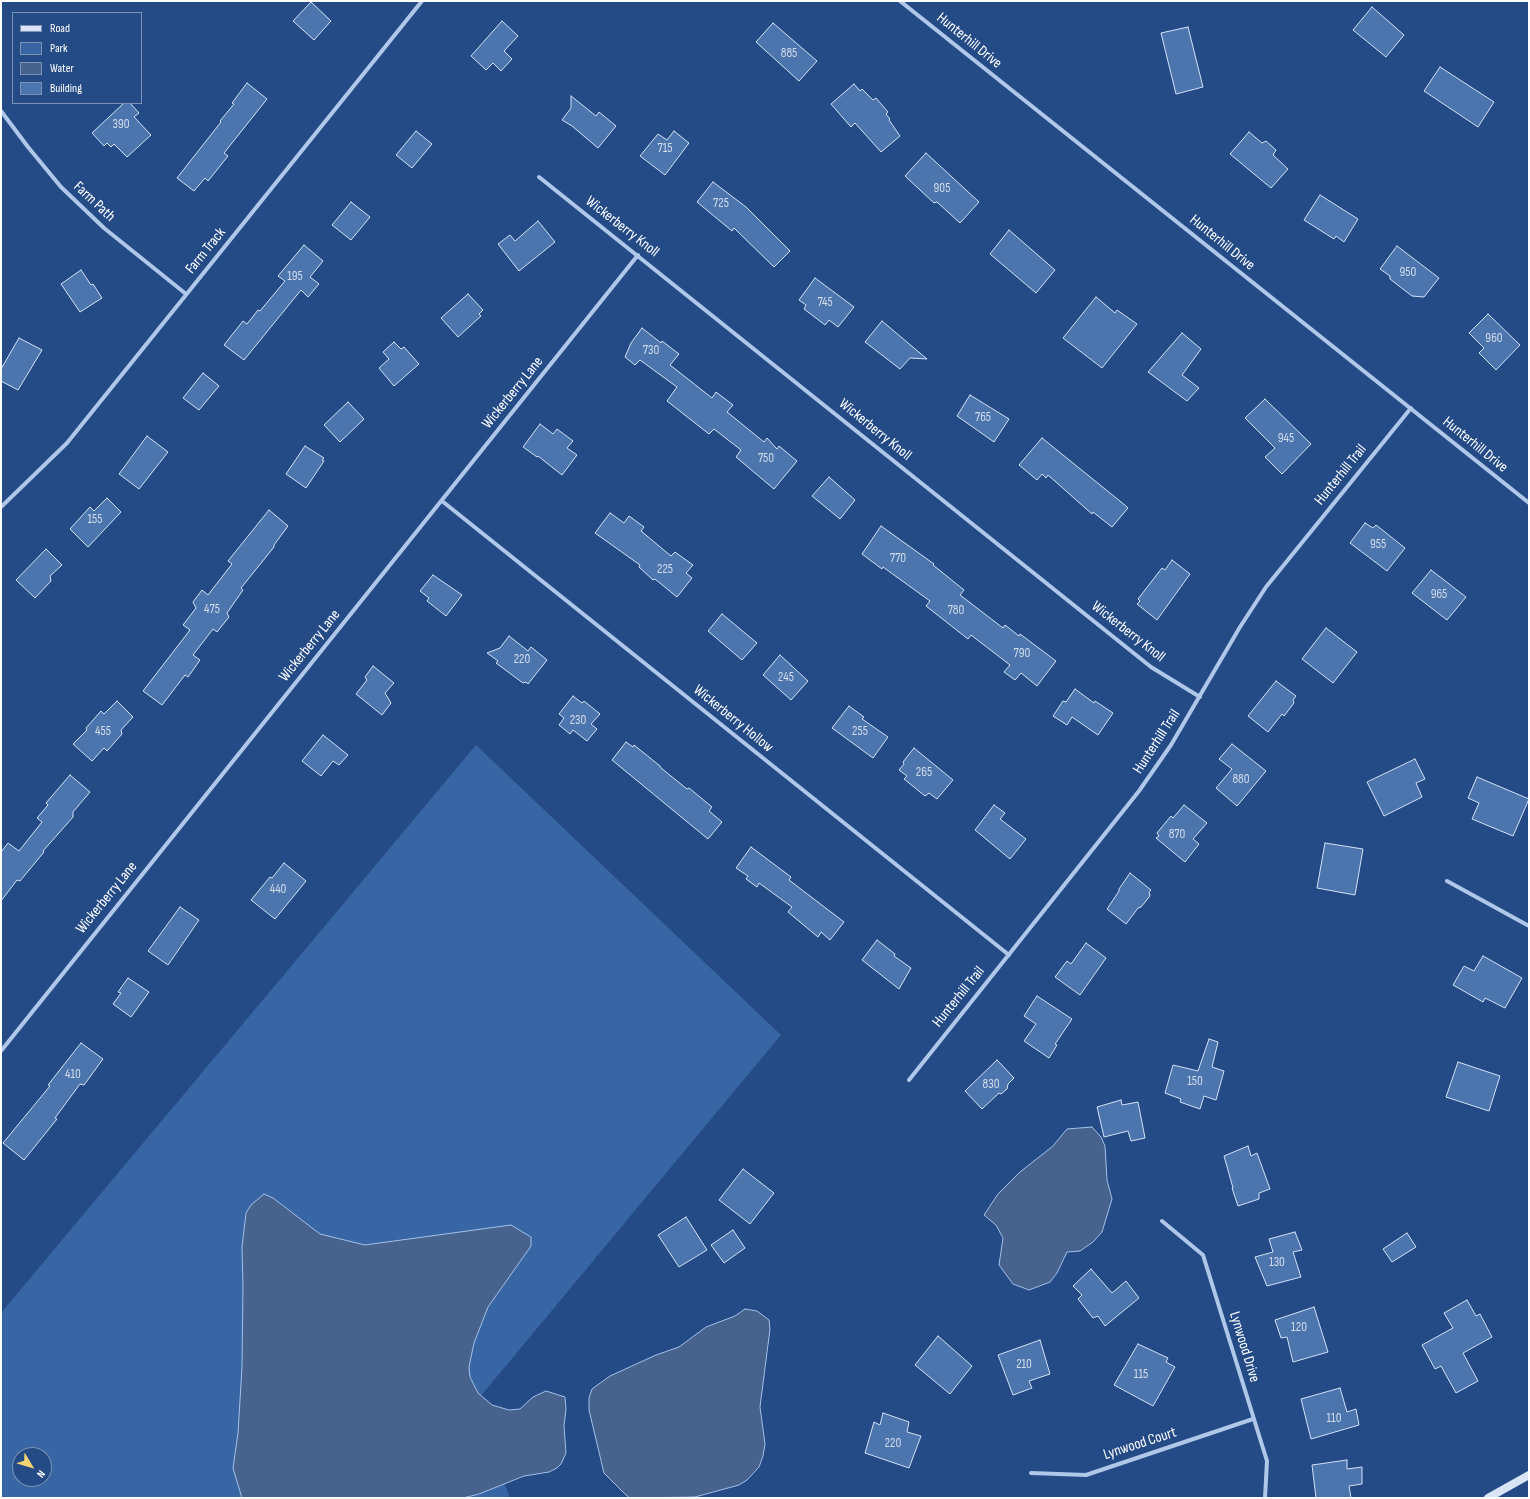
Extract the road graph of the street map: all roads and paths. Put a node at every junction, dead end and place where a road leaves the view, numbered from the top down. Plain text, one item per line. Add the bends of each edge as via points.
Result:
1 (422, 1) edge
2 (900, 1) edge
3 (1, 111) edge
4 (539, 176) dead end
5 (638, 255) junction
6 (186, 294) junction
7 (1411, 408) junction
8 (442, 501) junction
9 (1529, 503) edge
10 (1, 507) edge
11 (1200, 697) junction
12 (1447, 881) dead end
13 (1529, 926) edge
14 (1009, 955) junction
15 (1, 1051) edge
16 (909, 1080) dead end
17 (1162, 1221) dead end
18 (1254, 1419) junction
19 (1031, 1473) dead end
20 (1529, 1475) edge
21 (1265, 1498) edge
22 (1488, 1498) edge

1 - 6 street, Farm Track
2 - 7 street, Hunterhill Drive
3 - 6 street, Farm Path via 61,187 104,228
4 - 5 street, Wickerberry Knoll
5 - 8 street, Wickerberry Lane
5 - 11 street, Wickerberry Knoll via 1151,667
6 - 10 street, Farm Track via 67,443
7 - 9 street, Hunterhill Drive
7 - 11 street, Hunterhill Trail via 1266,587
8 - 14 street, Wickerberry Hollow
8 - 15 street, Wickerberry Lane
11 - 14 street, Hunterhill Trail via 1139,791
12 - 13 street
14 - 16 street, Hunterhill Trail
17 - 18 street, Lynwood Drive via 1203,1255
18 - 19 street, Lynwood Court via 1086,1475
18 - 21 street, Lynwood Drive via 1267,1461
20 - 22 main road

